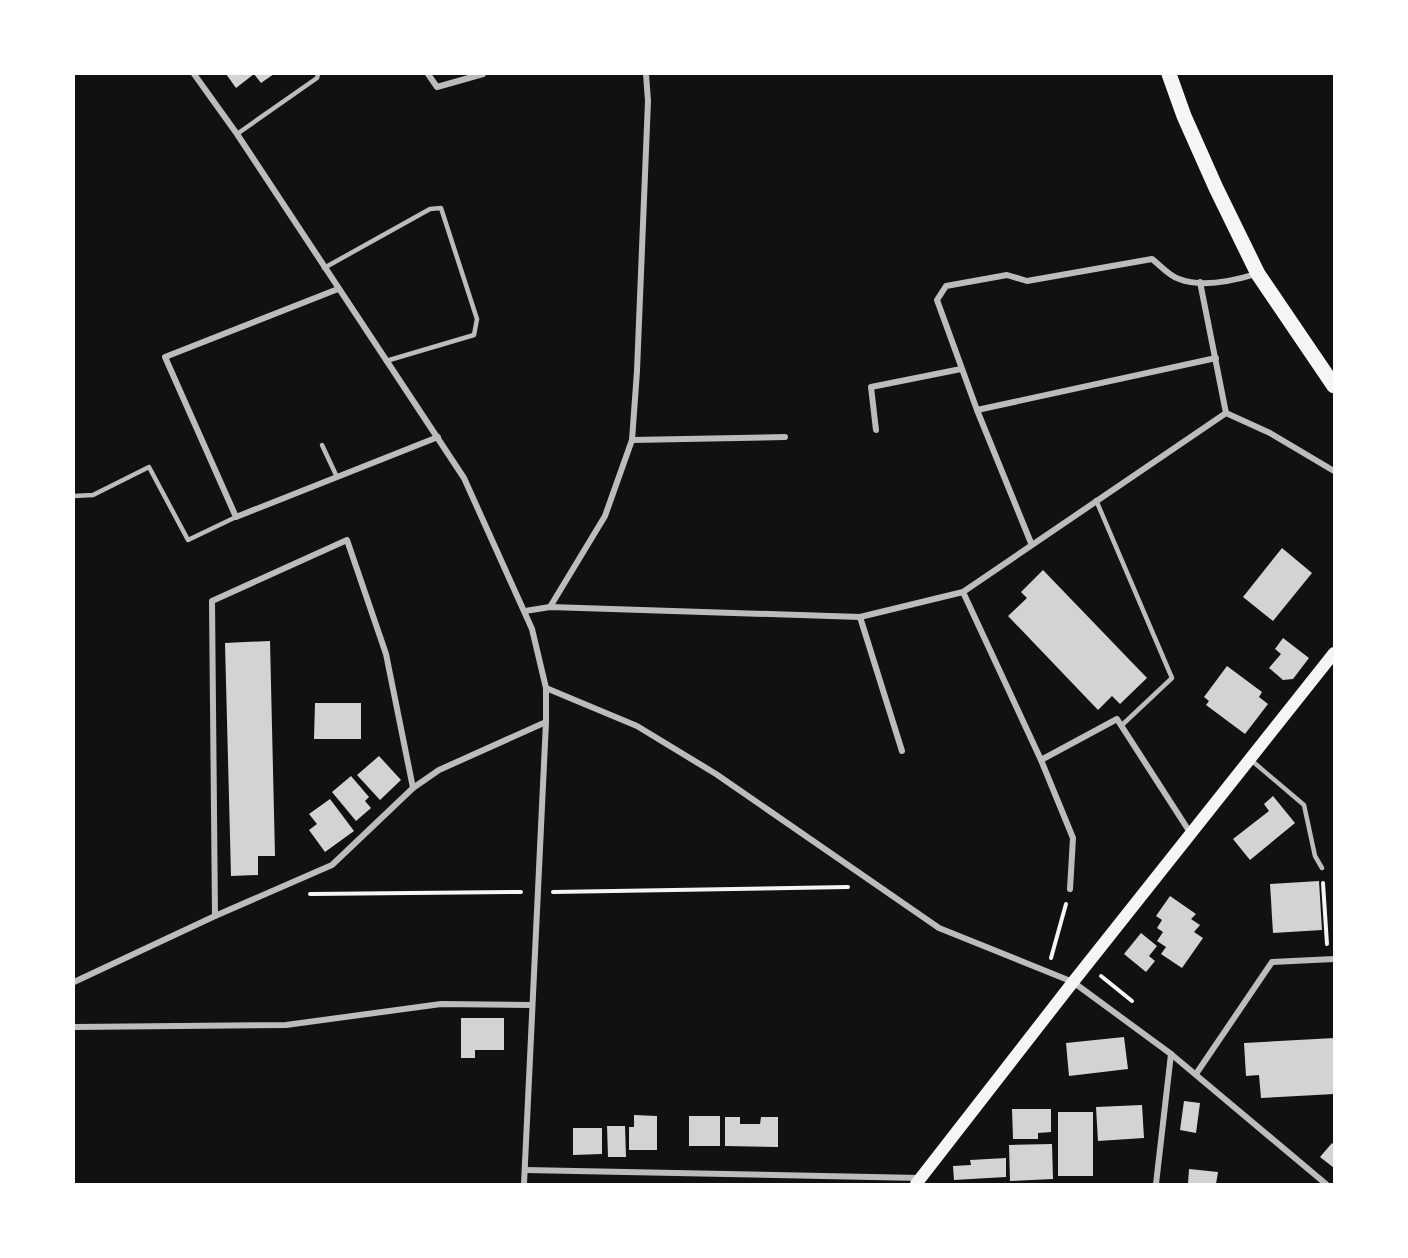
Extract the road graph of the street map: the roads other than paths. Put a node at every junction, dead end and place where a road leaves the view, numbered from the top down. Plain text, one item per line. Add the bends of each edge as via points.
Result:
1 (194, 74) edge
2 (318, 74) edge
3 (428, 74) edge
4 (483, 74) edge
5 (646, 74) edge
6 (1169, 74) edge
7 (237, 134) junction
8 (324, 268) junction
9 (1258, 274) junction
10 (1200, 282) junction
11 (338, 289) junction
12 (1216, 358) junction
13 (386, 361) junction
14 (961, 369) junction
15 (1335, 386) edge
16 (977, 410) junction
17 (1226, 412) junction
18 (876, 430) dead end
19 (438, 437) junction
20 (785, 437) dead end
21 (632, 440) junction
22 (322, 445) dead end
23 (1335, 471) edge
24 (337, 477) junction
25 (74, 496) edge
26 (1096, 500) junction
27 (236, 518) junction
28 (1032, 543) junction
29 (963, 592) junction
30 (550, 606) junction
31 (525, 611) junction
32 (860, 617) junction
33 (1335, 653) edge
34 (546, 688) junction
35 (546, 722) junction
36 (1121, 726) junction
37 (902, 751) dead end
38 (1041, 760) junction
39 (1250, 760) junction
40 (413, 788) junction
41 (1191, 834) junction
42 (1322, 868) road end
43 (1070, 889) road end
44 (215, 916) junction
45 (1332, 959) edge
46 (74, 982) edge
47 (1073, 982) junction
48 (531, 1005) junction
49 (74, 1027) edge
50 (1171, 1054) junction
51 (1196, 1074) junction
52 (525, 1170) junction
53 (918, 1181) edge
54 (524, 1185) edge
55 (1156, 1185) edge
56 (1326, 1185) edge

1 - 7 street
2 - 7 lane via 318,78
3 - 4 street via 437,87
5 - 21 street via 638,371
6 - 9 main road via 1216,188
7 - 8 street
8 - 11 street
8 - 13 lane via 430,209 441,208 477,320 474,335
9 - 10 street via 1234,281
9 - 15 main road
10 - 12 street
10 - 14 street via 1178,279 1152,259 1027,281 1007,275 946,286 938,300
11 - 13 street
11 - 27 street via 165,357
12 - 16 street
12 - 17 street
13 - 19 street
14 - 16 street
14 - 18 street via 871,387
16 - 28 street
17 - 23 street
17 - 26 street
19 - 24 street
19 - 31 street via 464,478
20 - 21 street
21 - 30 street via 605,516
22 - 24 lane
24 - 27 street
25 - 27 lane via 93,495 149,467 188,540
26 - 28 street
26 - 36 lane via 1172,678
28 - 29 street
29 - 32 street
29 - 38 street
30 - 31 street
30 - 32 street
31 - 34 street
32 - 37 street
33 - 39 main road
34 - 35 street
34 - 47 street via 637,726 716,774 939,927
35 - 40 street via 439,770
35 - 48 street
36 - 38 street via 1117,719
36 - 41 street
38 - 43 street via 1074,838
39 - 41 main road
39 - 42 lane via 1304,805 1315,856
40 - 44 street via 332,865
40 - 44 street via 386,654 347,540 212,601
41 - 47 main road
44 - 46 street
45 - 51 street via 1272,962
47 - 50 street
47 - 53 main road
48 - 49 street via 441,1004 286,1025
48 - 52 street
50 - 51 street
50 - 55 street
51 - 56 street
52 - 53 street
52 - 54 street

